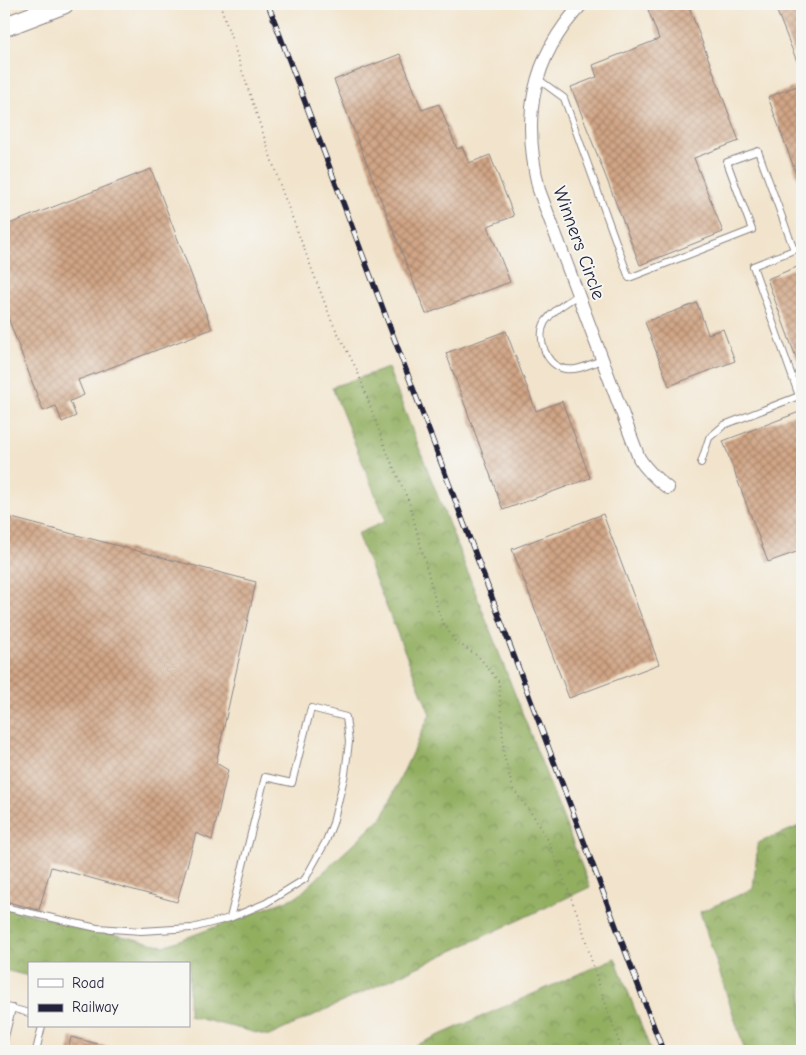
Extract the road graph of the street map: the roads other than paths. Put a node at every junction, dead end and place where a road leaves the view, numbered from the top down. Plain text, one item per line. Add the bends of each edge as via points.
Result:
1 (64, 4) edge
2 (582, 4) edge
3 (4, 27) edge
4 (538, 78) junction
5 (802, 247) edge
6 (794, 250) junction
7 (578, 295) junction
8 (602, 360) junction
9 (801, 396) edge
10 (701, 463) dead end
11 (668, 488) dead end
12 (4, 908) edge
13 (230, 918) junction
14 (4, 1006) edge
15 (12, 1008) junction
16 (28, 1013) edge
17 (42, 1028) edge
18 (4, 1041) edge
19 (36, 1051) edge

1 - 3 main road
2 - 4 street, Winners Circle via 558,33
4 - 6 lane via 564,98 629,278 752,230 727,162 758,151
4 - 7 street, Winners Circle via 531,112 533,164 538,190
5 - 6 lane
6 - 9 lane via 753,266
7 - 8 street, Winners Circle
7 - 8 lane via 555,310 544,324 542,342 547,358 563,369 578,369
8 - 11 street, Winners Circle via 645,468
9 - 10 lane via 724,425 709,438
12 - 13 lane via 97,928 140,931 192,928
13 - 13 lane via 266,903 305,879 333,823 349,742 346,717 311,708 292,783 266,777
14 - 15 lane
15 - 16 lane
15 - 18 lane
17 - 19 lane

